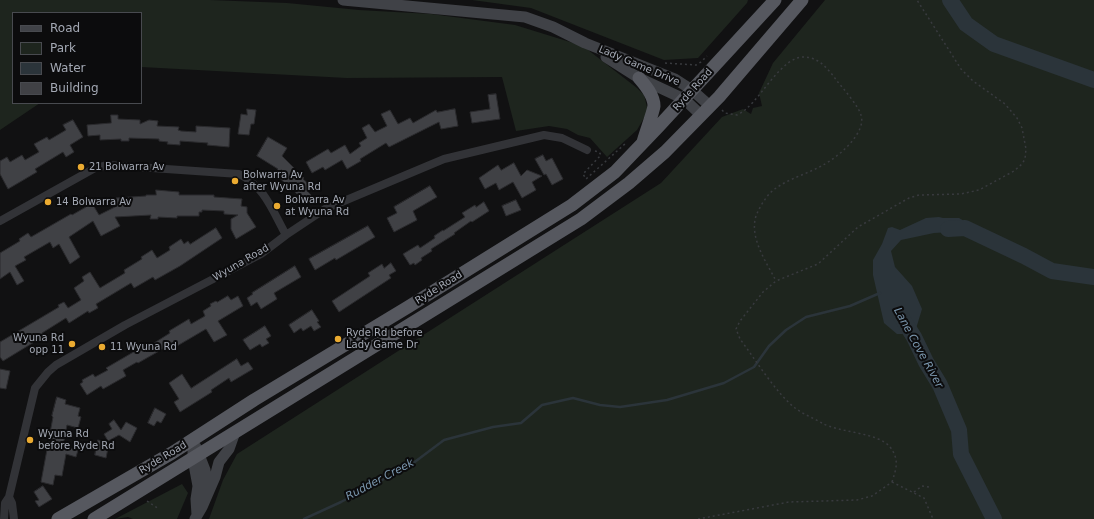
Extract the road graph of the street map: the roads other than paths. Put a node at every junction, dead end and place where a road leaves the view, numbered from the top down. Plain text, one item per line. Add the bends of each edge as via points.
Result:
1 (343, 0) edge
2 (775, 0) edge
3 (802, 0) edge
4 (585, 43) junction
5 (639, 78) junction
6 (688, 94) junction
7 (711, 110) junction
8 (642, 144) junction
9 (587, 150) road end
10 (0, 221) edge
11 (286, 235) junction
12 (235, 432) junction
13 (192, 441) junction
14 (196, 457) junction
15 (208, 493) junction
16 (9, 497) junction
17 (196, 517) edge
18 (3, 518) edge
19 (14, 519) edge
20 (58, 519) edge
21 (94, 519) edge

1 - 4 main road, Lady Game Drive via 525,17
2 - 6 highway, Ryde Road
3 - 7 highway, Ryde Road
4 - 5 main road, Lady Game Drive
4 - 6 main road, Lady Game Drive via 675,79
5 - 6 main road, Lady Game Drive
5 - 8 highway via 652,98 654,106
6 - 7 main road, Lady Game Drive
6 - 8 highway, Ryde Road
7 - 12 highway, Ryde Road via 629,183 581,219
8 - 13 highway, Ryde Road via 615,172 572,205 254,400
9 - 11 street, Wyuna Road via 562,138 544,135 444,158 325,209
10 - 11 street via 95,168 108,165 239,174 262,191
11 - 16 street, Wyuna Road via 261,254 125,325 48,372 35,388 32,397
12 - 14 highway, Ryde Road
12 - 15 main road via 229,449 219,462
13 - 14 main road
13 - 20 highway, Ryde Road
14 - 15 main road via 205,470
14 - 17 main road
14 - 21 highway, Ryde Road
15 - 17 main road
16 - 18 street, Wyuna Road via 5,503
16 - 19 street, Wyuna Road

